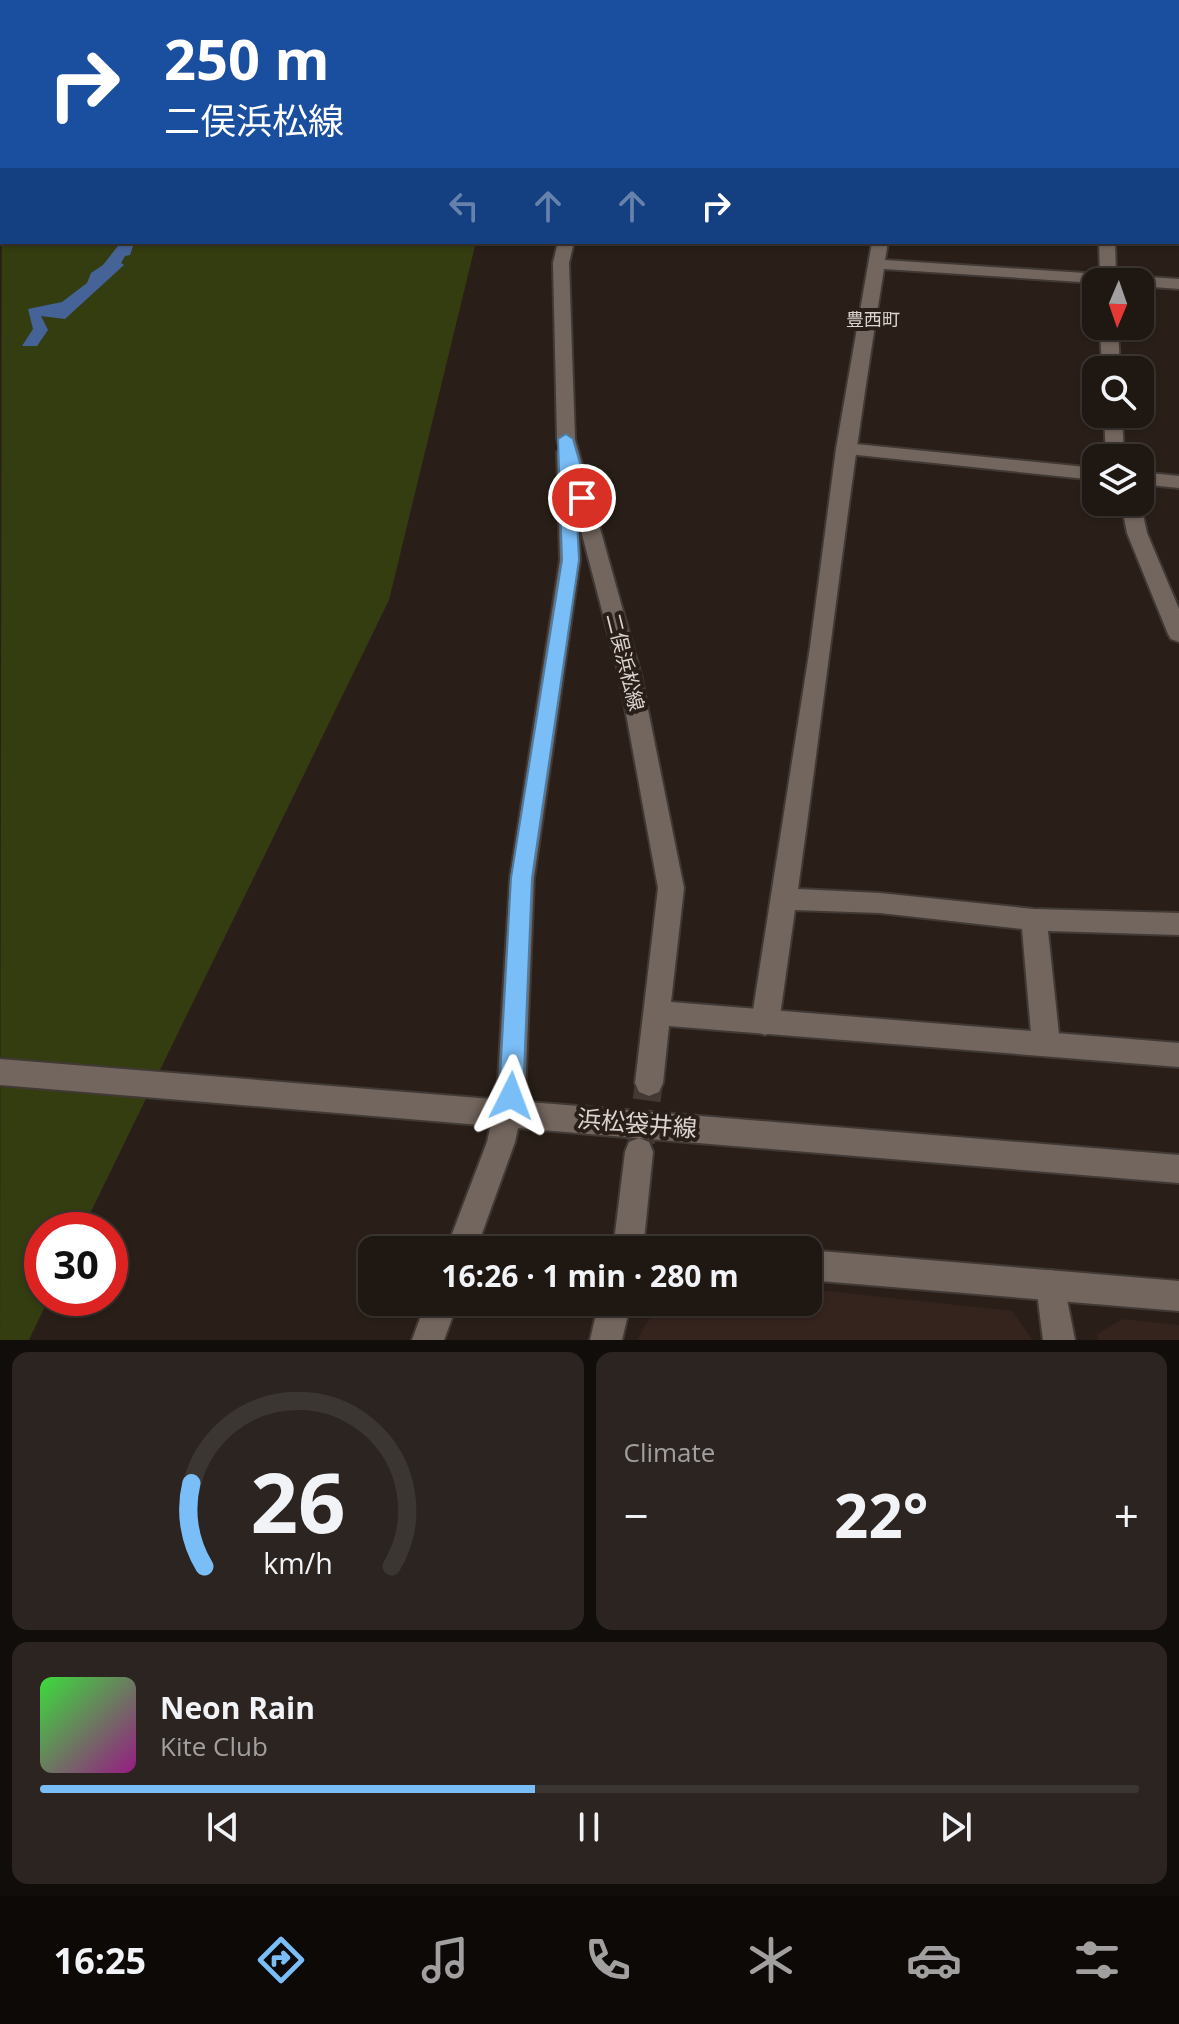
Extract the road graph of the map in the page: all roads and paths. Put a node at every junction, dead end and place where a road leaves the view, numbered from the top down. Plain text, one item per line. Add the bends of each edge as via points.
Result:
1 (566, 244) edge
2 (1107, 244) edge
3 (878, 253) edge
4 (1108, 268) edge
5 (1082, 277) edge
6 (1154, 283) edge
7 (1179, 284) edge
8 (566, 439) junction
9 (845, 449) junction
10 (1082, 473) edge
11 (1154, 479) edge
12 (1179, 482) edge
13 (1134, 516) edge
14 (1179, 634) edge
15 (785, 899) junction
16 (1034, 920) junction
17 (1179, 924) edge
18 (656, 1013) junction
19 (765, 1023) junction
20 (1046, 1044) junction
21 (1179, 1055) edge
22 (0, 1072) edge
23 (649, 1083) tunnel mouth
24 (508, 1113) junction
25 (639, 1152) tunnel mouth
26 (1179, 1169) edge
27 (466, 1236) edge
28 (630, 1236) edge
29 (822, 1266) edge
30 (1051, 1285) junction
31 (1179, 1296) edge
32 (437, 1316) edge
33 (612, 1316) edge
34 (428, 1340) edge
35 (606, 1340) edge
36 (1059, 1340) edge

1 - 8 street, 二俣浜松線 via 561,263
2 - 4 street
3 - 5 street
3 - 9 street
6 - 7 street
8 - 18 street, 二俣浜松線 via 630,675 671,888
8 - 24 street via 570,560 522,878
9 - 10 street
9 - 15 street
11 - 12 street
13 - 14 street
15 - 16 street
15 - 19 street
16 - 17 street
16 - 20 street
18 - 19 street
18 - 23 street, 二俣浜松線
19 - 20 street
20 - 21 street
22 - 24 street, 浜松袋井線
24 - 26 street, 浜松袋井線
24 - 27 street
25 - 28 street
29 - 30 street
30 - 31 street
30 - 36 street
32 - 34 street
33 - 35 street

